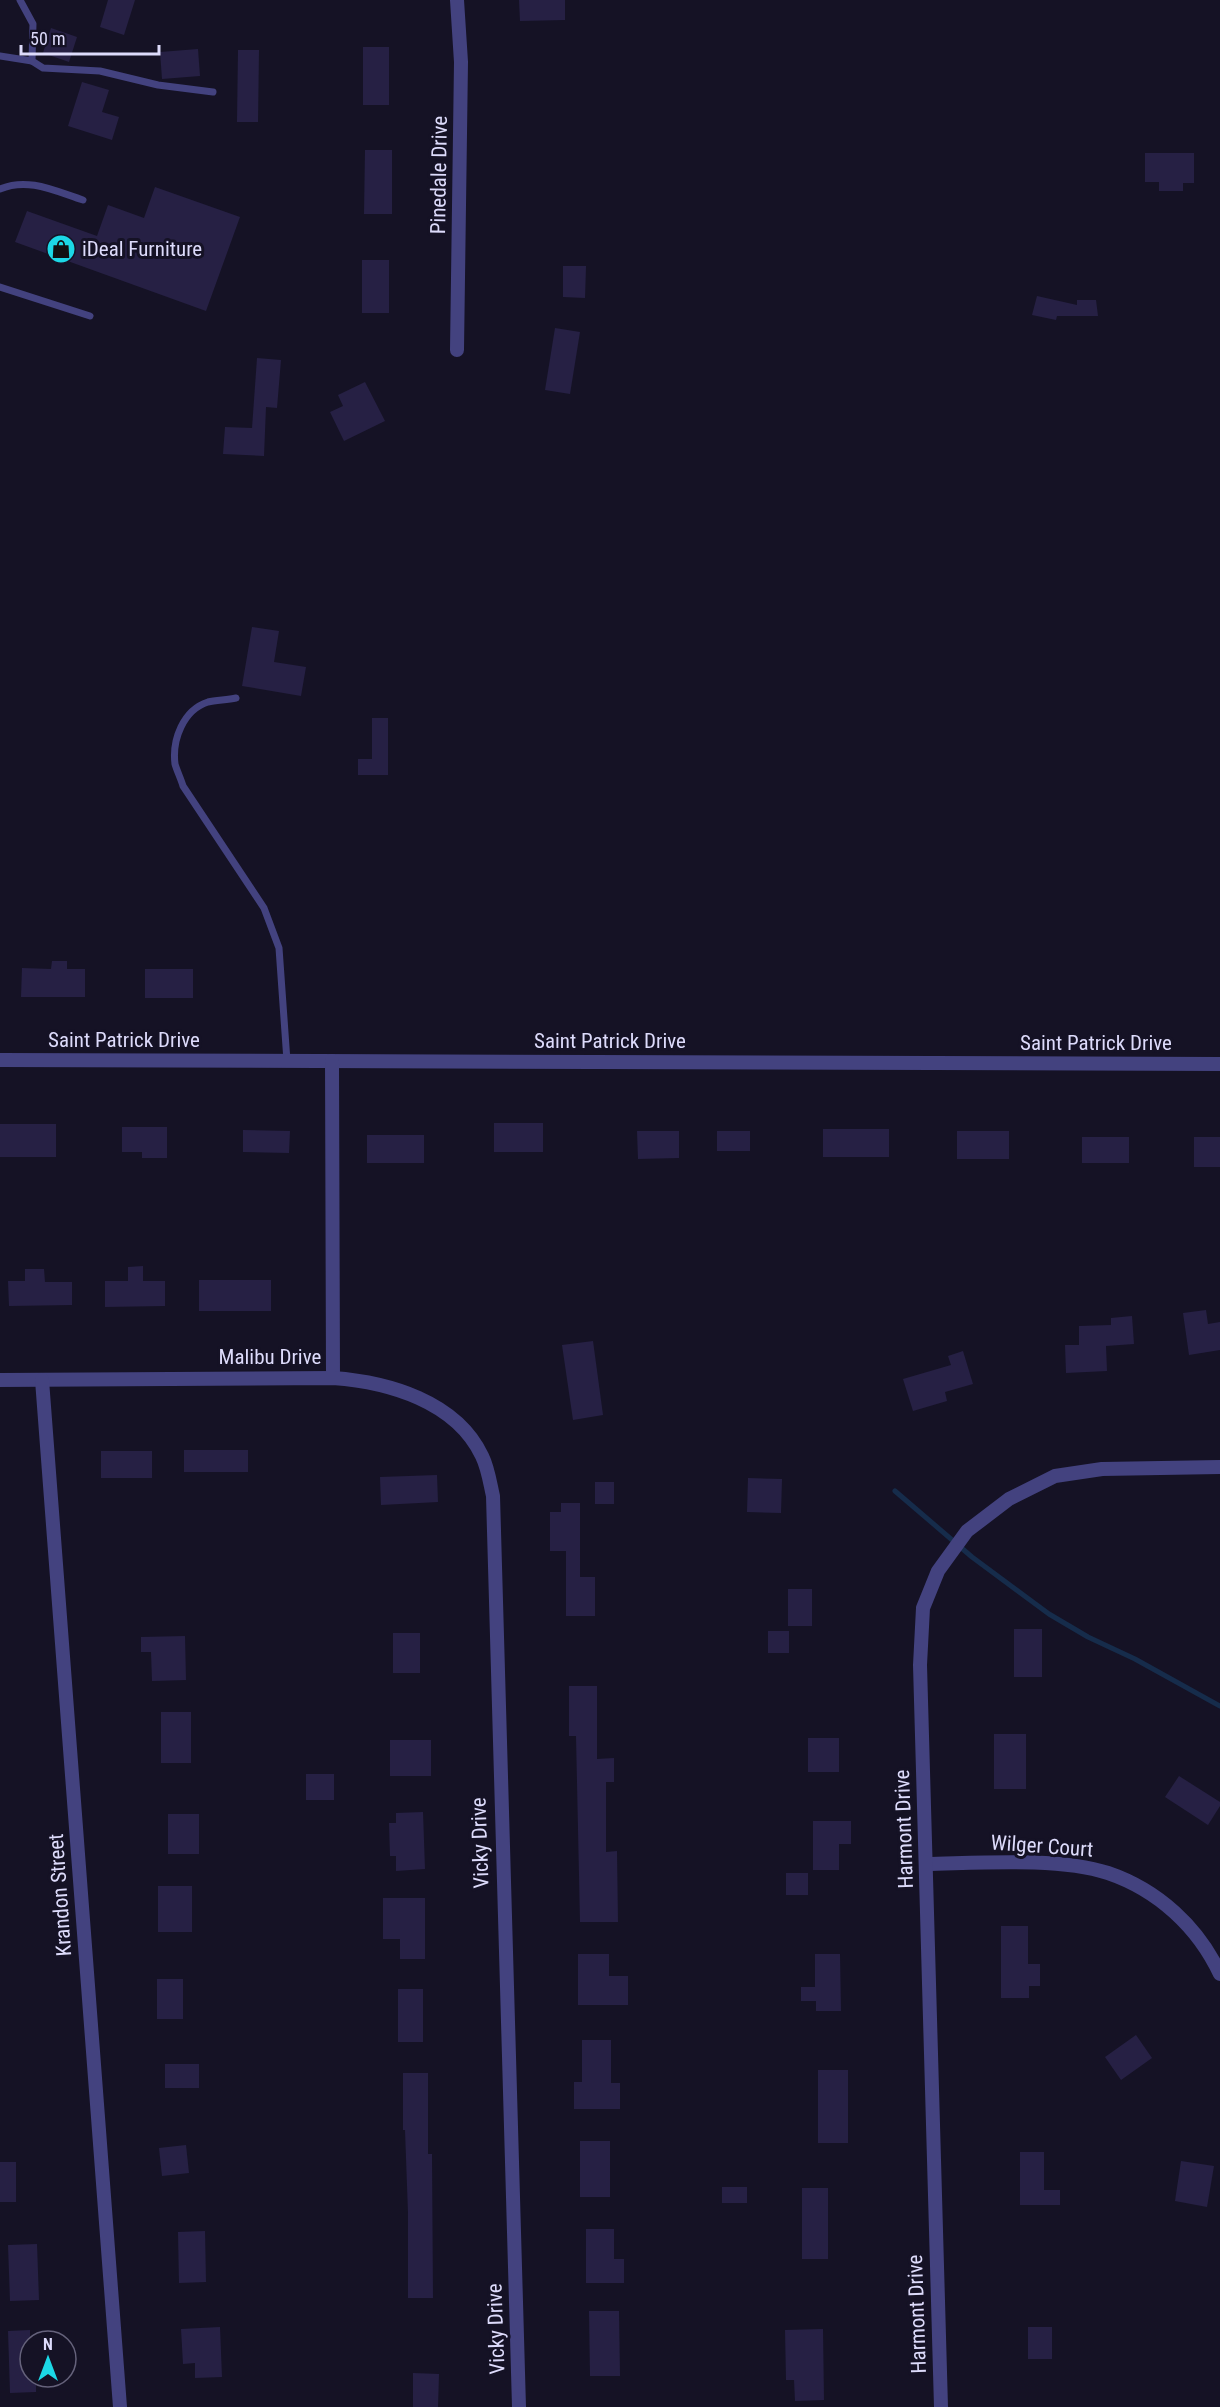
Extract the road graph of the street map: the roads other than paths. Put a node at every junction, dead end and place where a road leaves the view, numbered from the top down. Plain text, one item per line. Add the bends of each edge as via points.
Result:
1 (20, 0) edge
2 (457, 0) edge
3 (0, 56) edge
4 (32, 61) junction
5 (213, 92) dead end
6 (0, 189) edge
7 (83, 200) dead end
8 (0, 287) edge
9 (90, 316) dead end
10 (457, 350) dead end
11 (236, 698) dead end
12 (0, 1060) edge
13 (287, 1061) junction
14 (332, 1061) junction
15 (1220, 1064) edge
16 (333, 1378) junction
17 (0, 1380) edge
18 (42, 1380) junction
19 (1220, 1467) edge
20 (926, 1864) junction
21 (1220, 1974) edge
22 (120, 2407) edge
23 (519, 2407) edge
24 (941, 2407) edge

1 - 4 lane via 33,24
2 - 10 street, Pinedale Drive via 461,85
3 - 4 lane
4 - 5 lane via 43,68 100,71 158,86
6 - 7 lane via 29,183
8 - 9 lane
11 - 13 lane via 196,707 181,724 175,764 183,786 264,908 279,948
12 - 13 street, Saint Patrick Drive
13 - 14 street, Saint Patrick Drive
14 - 15 street, Saint Patrick Drive
14 - 16 street, Malibu Drive
16 - 18 street, Malibu Drive
16 - 23 street, Vicky Drive via 385,1385 447,1414 475,1443 490,1478
17 - 18 street, Malibu Drive
18 - 22 street, Krandon Street
19 - 20 street, Harmont Drive via 1102,1468 1055,1476 1009,1499 967,1531 938,1571 923,1608 920,1665
20 - 21 street, Wilger Court via 1008,1862 1107,1873 1149,1892 1187,1922 1210,1952
20 - 24 street, Harmont Drive

